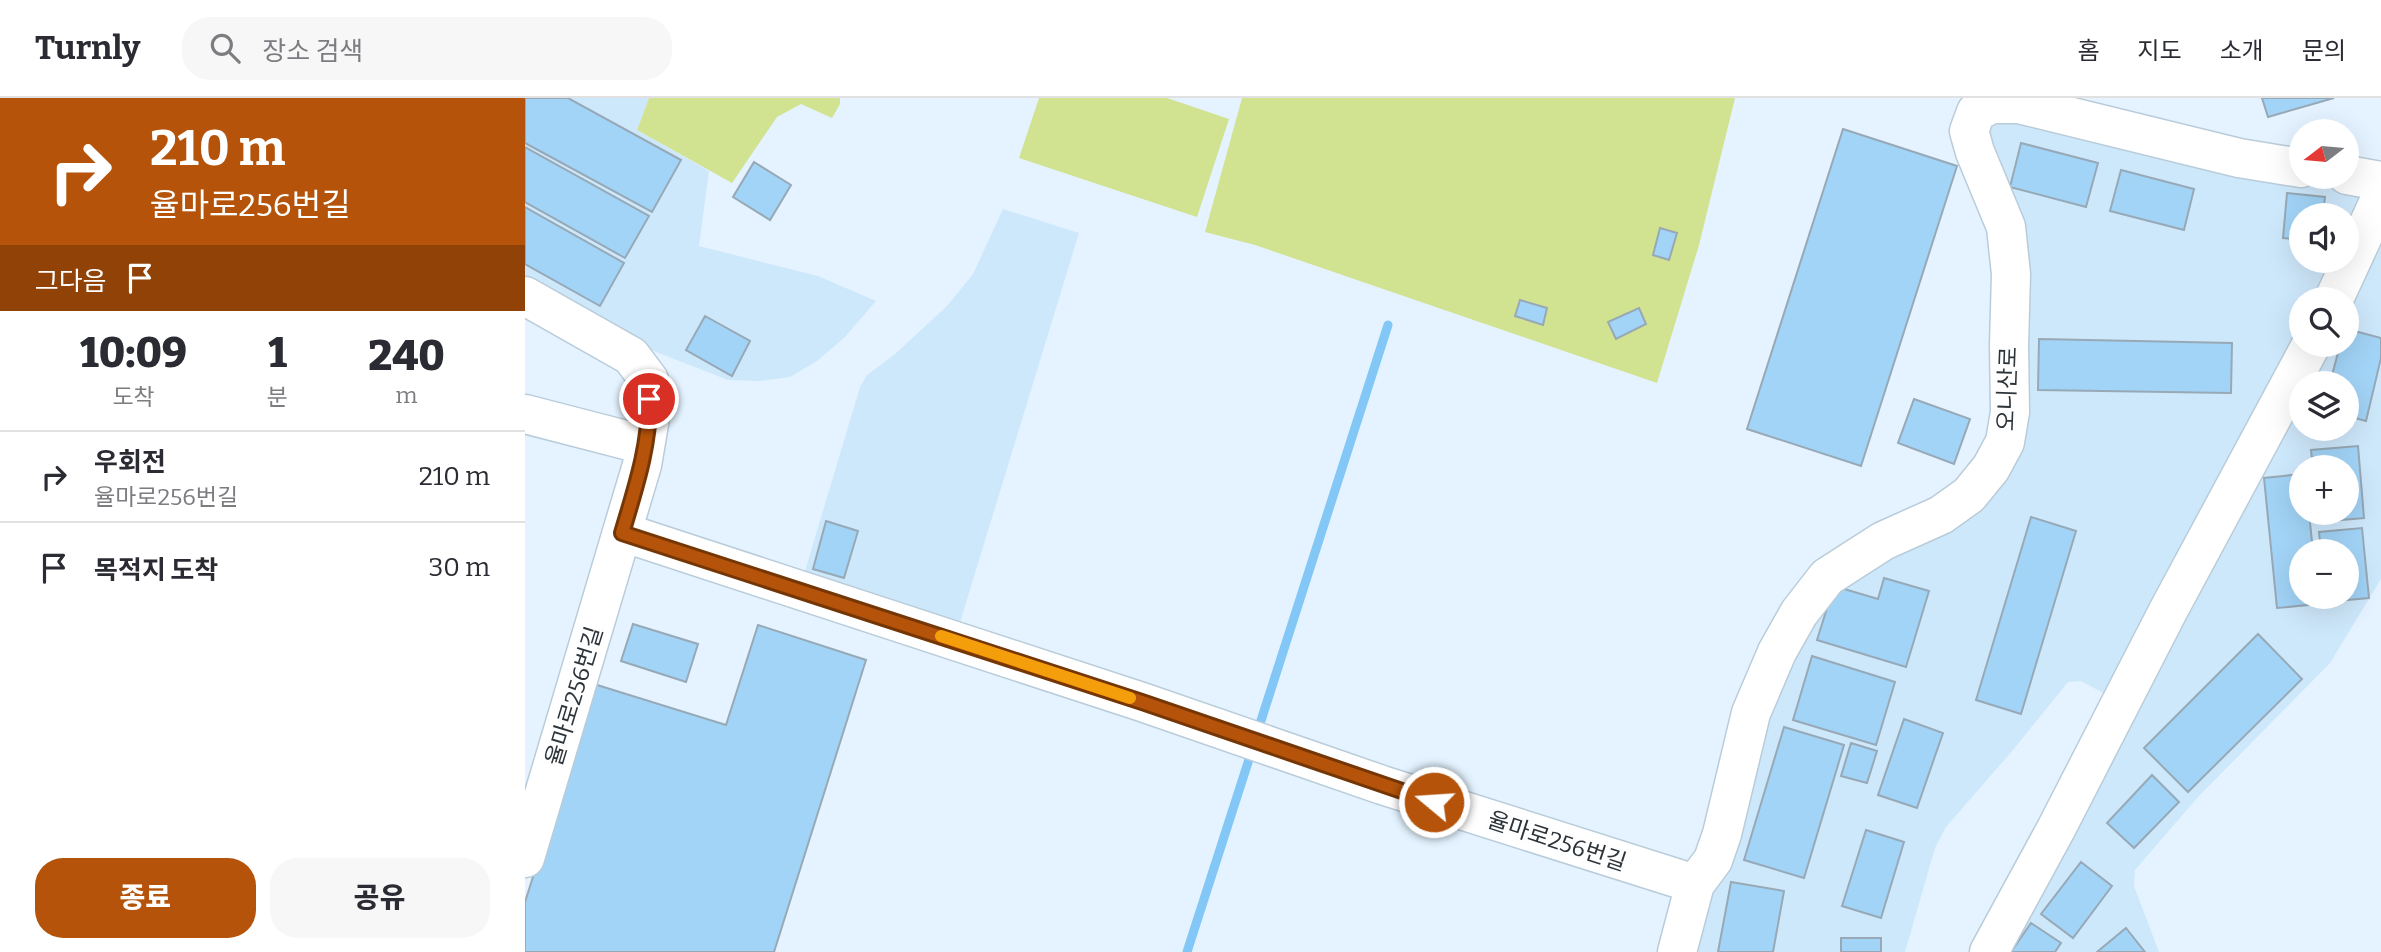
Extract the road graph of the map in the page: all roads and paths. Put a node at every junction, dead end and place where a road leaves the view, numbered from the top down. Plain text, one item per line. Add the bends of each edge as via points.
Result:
1 (2289, 166) edge
2 (2359, 177) edge
3 (2381, 181) edge
4 (2381, 197) edge
5 (2340, 287) edge
6 (525, 296) edge
7 (2305, 357) edge
8 (525, 414) edge
9 (645, 445) junction
10 (622, 533) junction
11 (525, 858) edge
12 (1695, 884) junction
13 (1677, 952) edge
14 (1989, 952) edge

1 - 12 street, 오니산로 via 2019,104 1992,104 1976,112 1969,131 2006,227 2011,274 2010,412 2005,442 1969,495 1941,514 1883,541 1827,578 1799,614 1751,713 1722,834 1713,860
2 - 3 street
4 - 5 street
6 - 9 street, 율마로256번길 via 631,356 649,380
7 - 14 street
8 - 9 street
9 - 10 street, 율마로256번길
10 - 11 street, 율마로256번길
10 - 12 street, 율마로256번길
12 - 13 street

